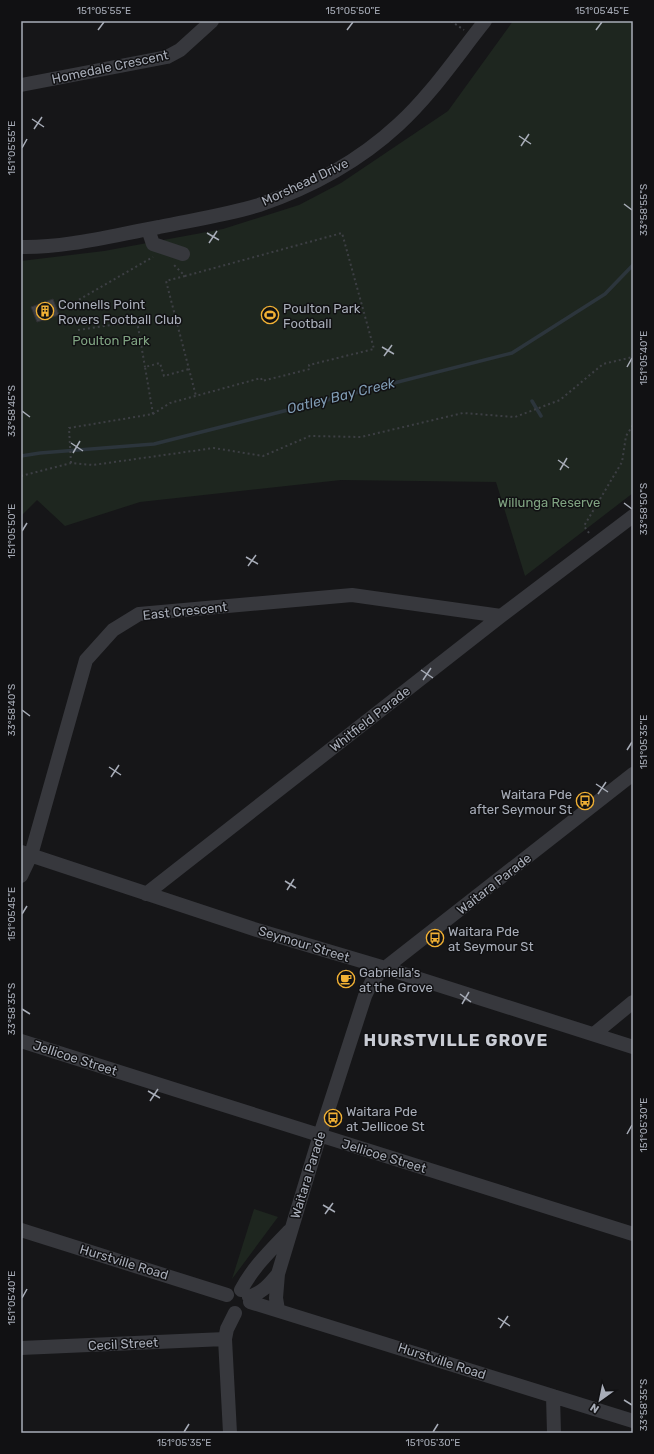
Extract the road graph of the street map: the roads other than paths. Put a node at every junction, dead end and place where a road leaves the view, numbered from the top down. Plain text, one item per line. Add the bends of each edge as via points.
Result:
1 (212, 21) edge
2 (485, 21) edge
3 (21, 85) edge
4 (148, 229) junction
5 (21, 247) edge
6 (183, 254) dead end
7 (633, 516) edge
8 (502, 616) junction
9 (633, 774) edge
10 (26, 854) edge
11 (21, 876) edge
12 (146, 894) junction
13 (386, 968) junction
14 (633, 1002) edge
15 (594, 1034) junction
16 (21, 1041) edge
17 (633, 1047) edge
18 (320, 1135) junction
19 (291, 1229) junction
20 (21, 1230) edge
21 (633, 1234) edge
22 (278, 1274) junction
23 (227, 1295) junction
24 (247, 1296) junction
25 (278, 1310) junction
26 (235, 1313) junction
27 (225, 1339) junction
28 (21, 1348) edge
29 (553, 1396) junction
30 (633, 1421) edge
31 (230, 1433) edge
32 (554, 1433) edge

1 - 3 street, Homedale Crescent via 180,50 167,57
2 - 4 street, Morshead Drive via 413,109 385,137 350,162 289,193 258,205
4 - 5 street, Morshead Drive
4 - 6 street via 153,244
7 - 8 street, Whitfield Parade
8 - 10 street, East Crescent via 352,595 139,614 113,630 86,660
8 - 12 street, Whitfield Parade
9 - 13 street, Waitara Parade
10 - 11 street, East Crescent
10 - 12 street, Seymour Street
12 - 13 street, Seymour Street
13 - 15 street, Seymour Street
13 - 18 street, Waitara Parade via 372,981 365,996
14 - 15 street
15 - 17 street, Seymour Street
16 - 18 street, Jellicoe Street
18 - 19 street, Waitara Parade
18 - 21 street, Jellicoe Street
19 - 22 street, Waitara Parade
19 - 24 street, Waitara Parade via 246,1281
20 - 23 street, Hurstville Road
22 - 24 street, Waitara Parade via 261,1292
22 - 25 street
23 - 24 street via 233,1290
23 - 26 street via 226,1306
24 - 25 street, Hurstville Road
24 - 26 street via 247,1310 240,1314
25 - 29 street, Hurstville Road
26 - 27 street via 227,1328
27 - 28 street, Cecil Street
27 - 31 street
29 - 30 street, Hurstville Road
29 - 32 street

